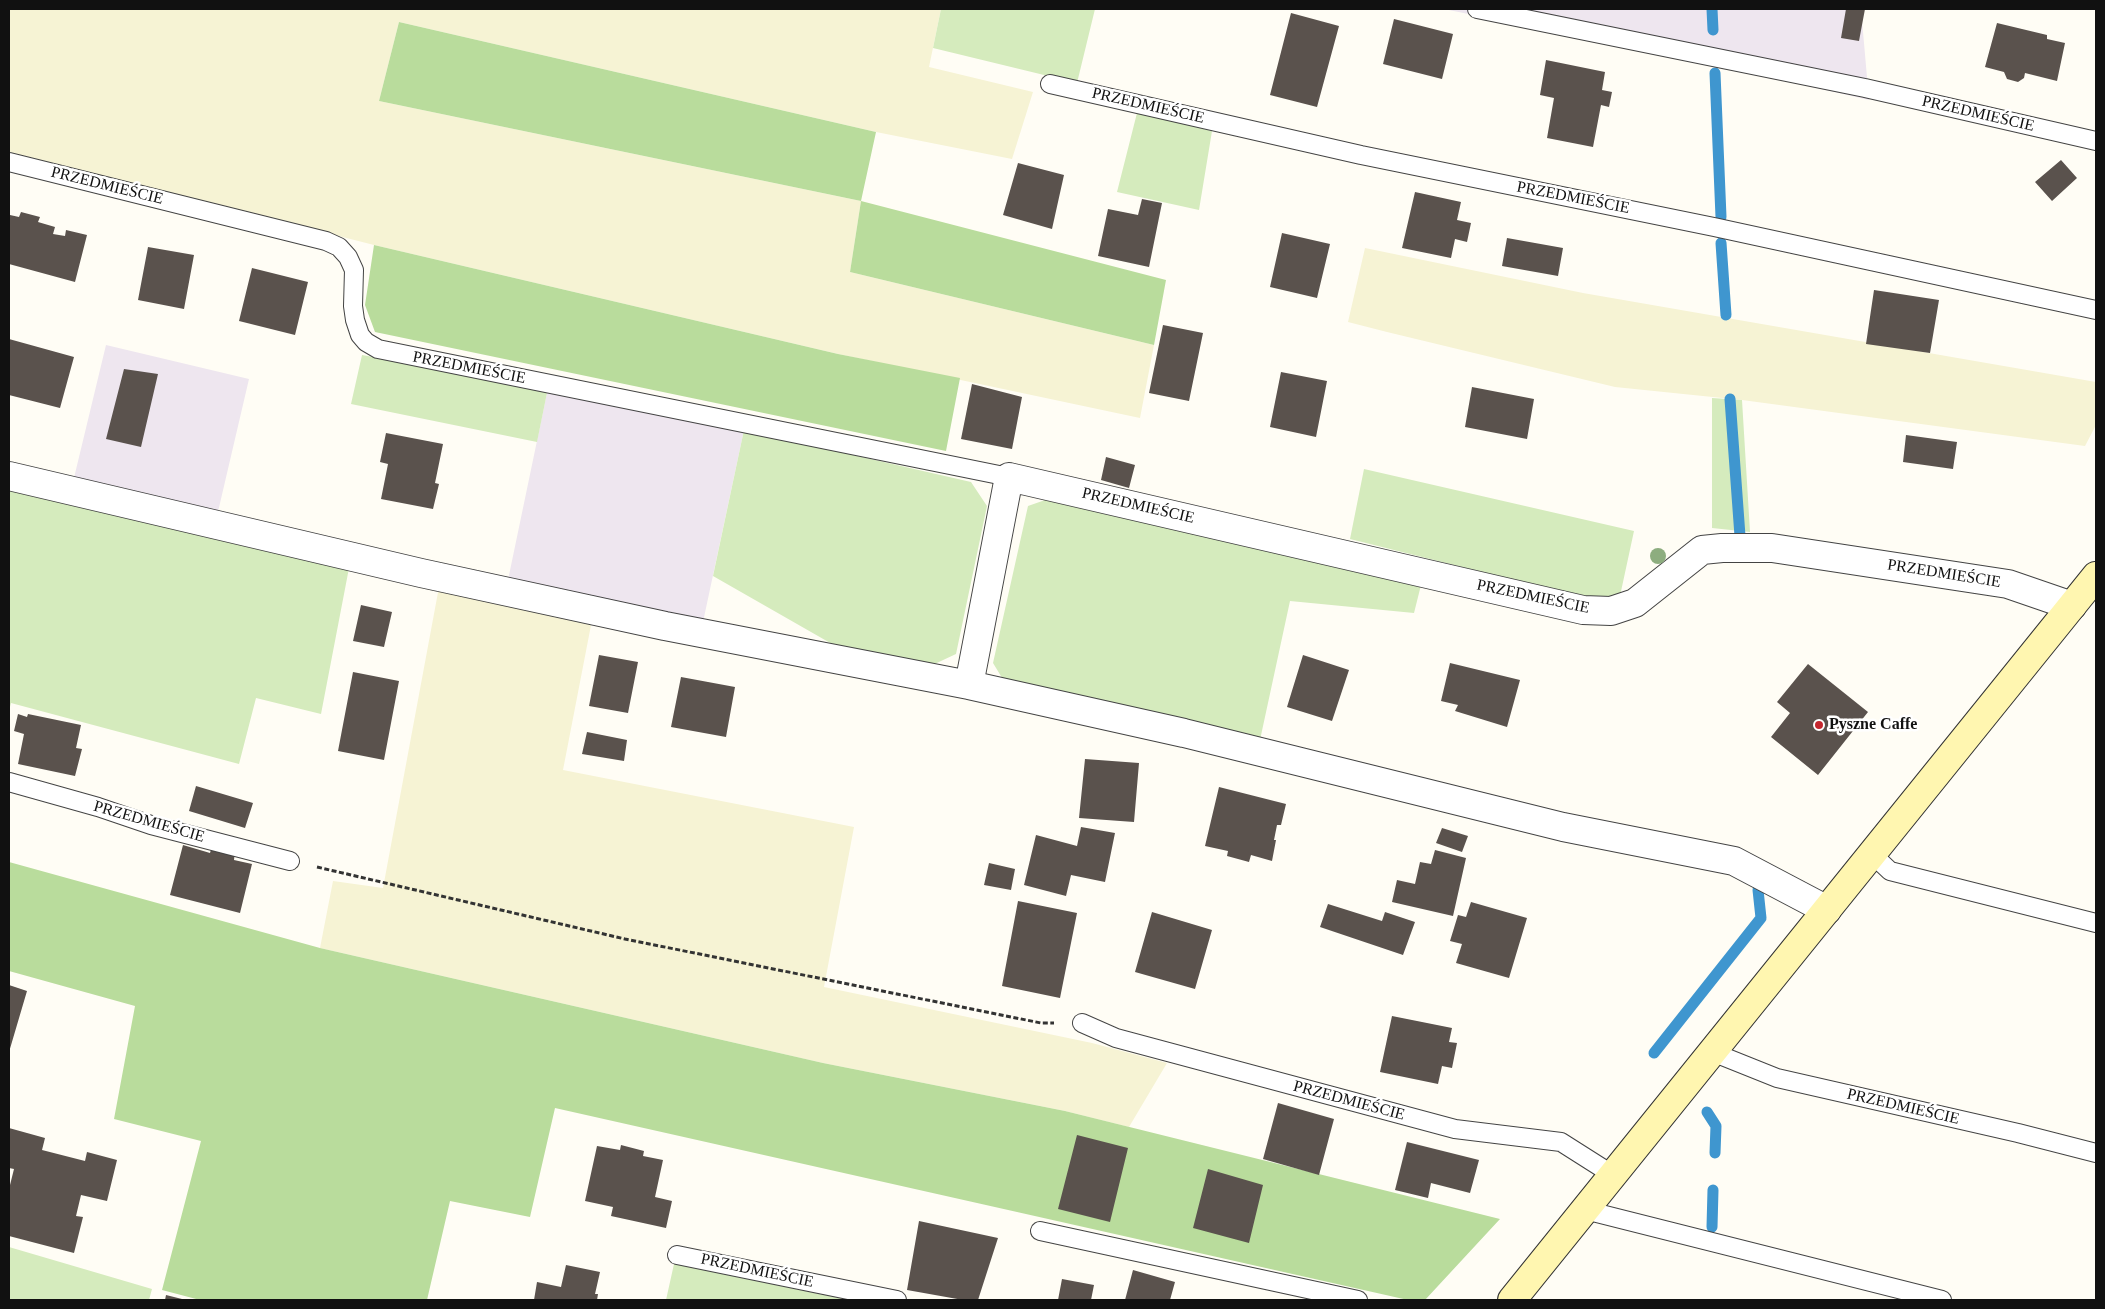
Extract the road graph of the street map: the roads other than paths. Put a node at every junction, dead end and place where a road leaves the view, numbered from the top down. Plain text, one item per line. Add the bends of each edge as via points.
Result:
1 (1477, 9) edge
2 (1050, 84) dead end
3 (2096, 141) edge
4 (9, 162) edge
5 (2096, 310) edge
6 (9, 476) edge
7 (1009, 477) junction
8 (2096, 576) edge
9 (2072, 606) junction
10 (970, 685) junction
11 (9, 782) edge
12 (1872, 854) junction
13 (290, 861) road end
14 (1827, 910) junction
15 (2096, 923) edge
16 (1082, 1023) road end
17 (1712, 1052) junction
18 (2096, 1153) edge
19 (1613, 1175) junction
20 (1585, 1210) junction
21 (1040, 1231) dead end
22 (677, 1255) dead end
23 (897, 1300) edge
24 (1358, 1300) edge
25 (1512, 1300) edge
26 (1942, 1300) edge

1 - 3 lane, PRZEDMIEŚCIE via 1865,88
2 - 5 lane, PRZEDMIEŚCIE via 1360,155
4 - 7 lane, PRZEDMIEŚCIE via 326,241 339,247 354,270 353,306 360,335 378,349
6 - 10 street via 421,573 675,628
7 - 9 street, PRZEDMIEŚCIE via 1583,610 1611,612 1635,603 1702,550 1722,548 1772,548 2008,584
7 - 10 street
8 - 9 main road
9 - 12 main road
10 - 14 street via 1184,733 1563,827 1734,861
11 - 13 lane, PRZEDMIEŚCIE via 151,825
12 - 14 main road
12 - 15 lane via 1890,871
14 - 17 main road
16 - 19 lane, PRZEDMIEŚCIE via 1116,1038 1455,1129 1561,1142
17 - 18 lane, PRZEDMIEŚCIE via 1777,1078
17 - 19 main road
19 - 20 main road
20 - 25 main road
20 - 26 lane
21 - 24 lane
22 - 23 lane, PRZEDMIEŚCIE

